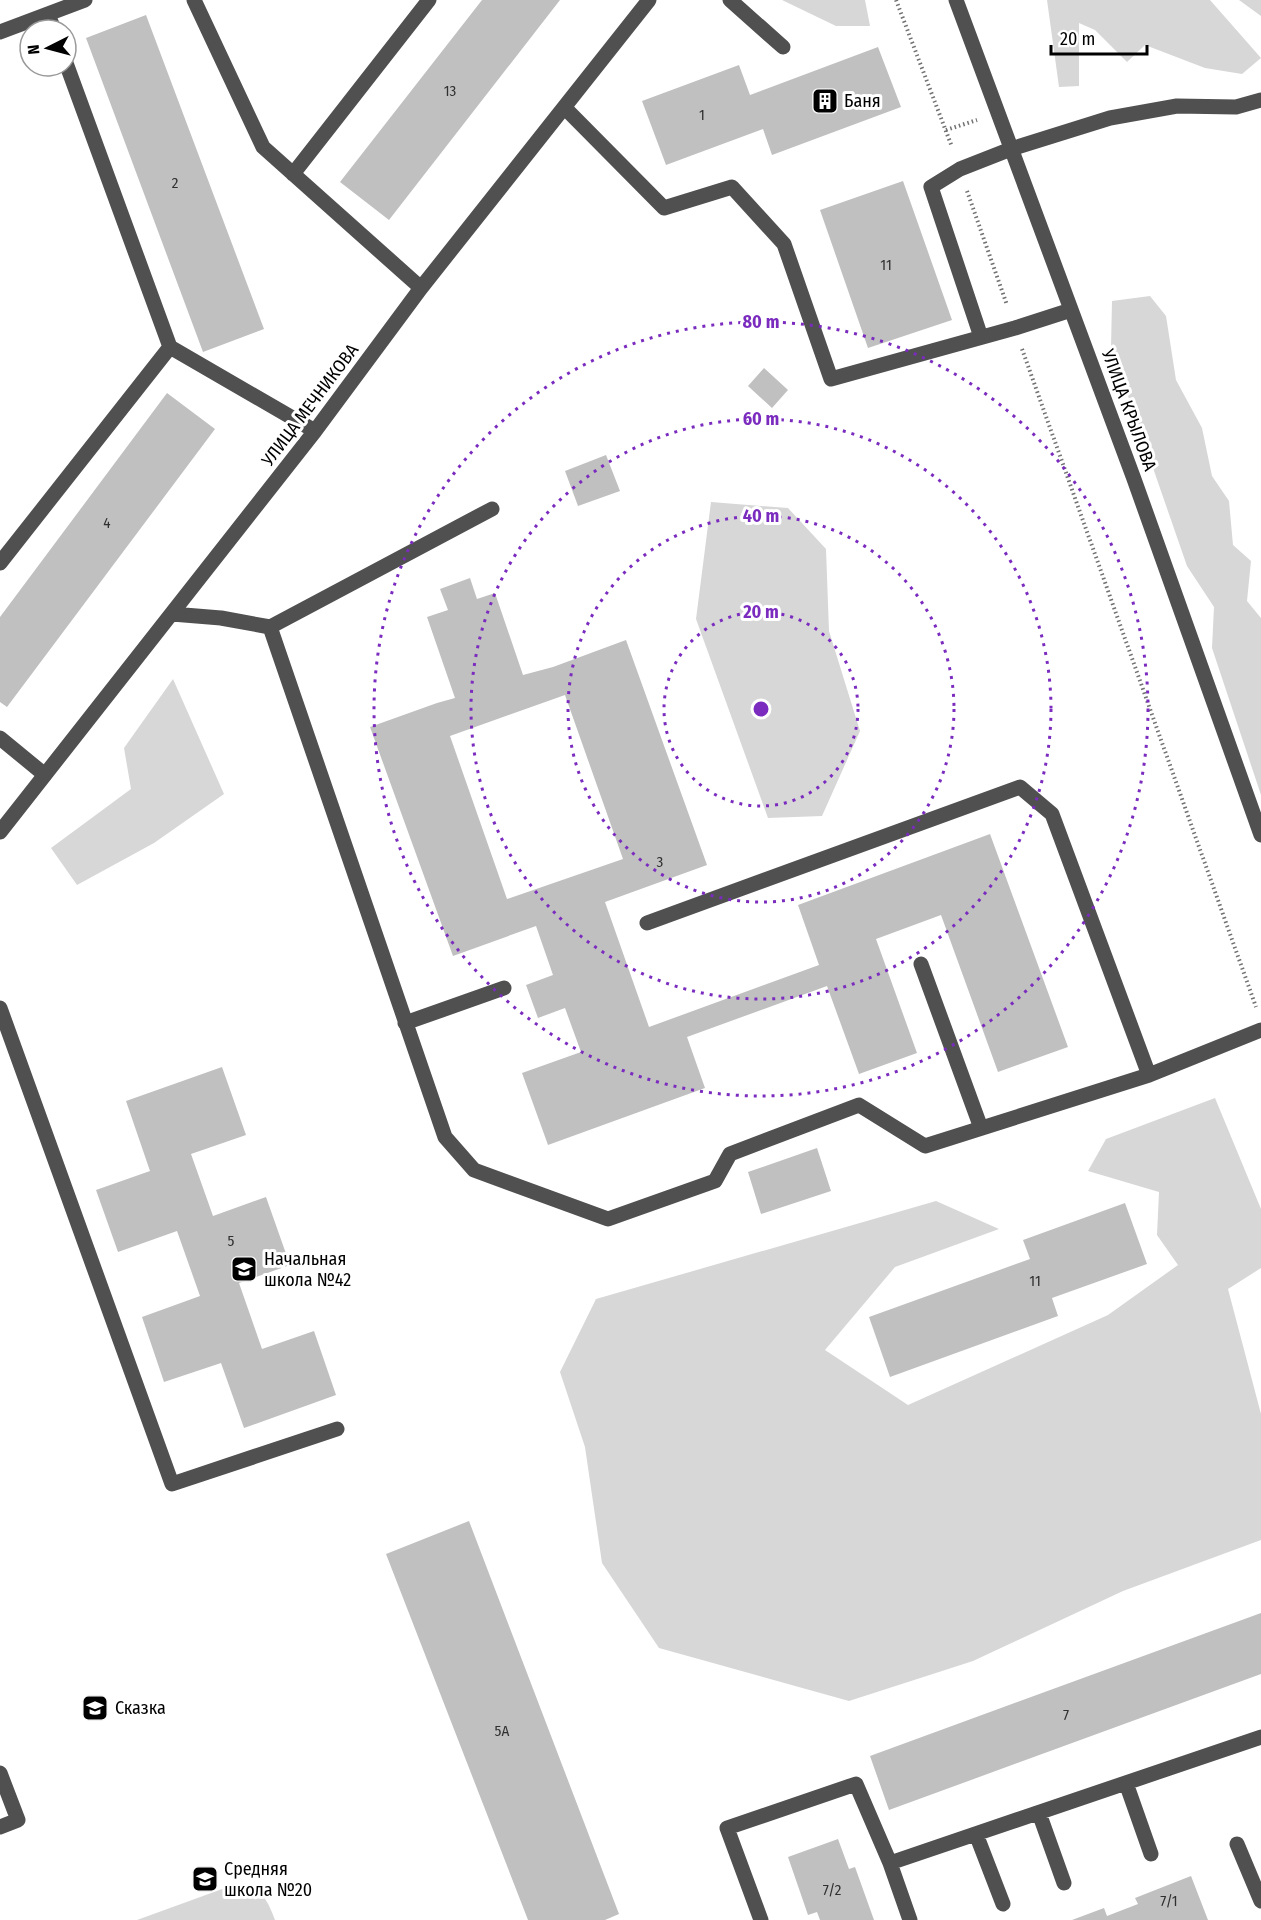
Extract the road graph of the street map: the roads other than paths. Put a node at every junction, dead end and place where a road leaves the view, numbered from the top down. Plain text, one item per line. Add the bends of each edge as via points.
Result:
1 (86, 0) edge
2 (194, 0) edge
3 (429, 0) edge
4 (649, 0) edge
5 (730, 0) edge
6 (956, 0) edge
7 (48, 14) junction
8 (50, 18) edge
9 (0, 32) edge
10 (783, 47) dead end
11 (72, 78) edge
12 (1261, 100) edge
13 (566, 108) junction
14 (1011, 149) junction
15 (293, 174) junction
16 (421, 288) junction
17 (1071, 310) junction
18 (981, 337) junction
19 (170, 346) junction
20 (315, 431) junction
21 (492, 509) dead end
22 (0, 562) edge
23 (172, 614) junction
24 (270, 627) junction
25 (0, 738) edge
26 (45, 775) junction
27 (0, 832) edge
28 (1261, 835) edge
29 (647, 923) dead end
30 (921, 964) dead end
31 (504, 988) dead end
32 (0, 1008) edge
33 (405, 1023) junction
34 (1261, 1030) edge
35 (1149, 1075) junction
36 (981, 1128) junction
37 (337, 1429) dead end
38 (1261, 1737) edge
39 (0, 1773) edge
40 (1126, 1783) junction
41 (1039, 1813) junction
42 (0, 1827) edge
43 (976, 1834) junction
44 (1237, 1844) dead end
45 (1151, 1854) dead end
46 (890, 1863) junction
47 (1064, 1882) dead end
48 (1261, 1901) edge
49 (1003, 1904) dead end
50 (761, 1920) edge
51 (910, 1920) edge

1 - 7 street
2 - 15 street via 262,147
3 - 15 street
4 - 13 street, УЛИЦА МЕЧНИКОВА
5 - 10 street
6 - 14 street, УЛИЦА КРЫЛОВА
7 - 8 street
7 - 9 street
11 - 19 street
12 - 14 street via 1236,107 1177,106 1110,118
13 - 16 street, УЛИЦА МЕЧНИКОВА
13 - 18 street via 664,208 732,187 784,244 831,379
14 - 17 street, УЛИЦА КРЫЛОВА
14 - 18 street via 960,169 931,187
15 - 16 street
16 - 20 street, УЛИЦА МЕЧНИКОВА
17 - 18 street
17 - 28 street, УЛИЦА КРЫЛОВА
19 - 20 street
19 - 22 street
20 - 23 street, УЛИЦА МЕЧНИКОВА
21 - 24 street
23 - 24 street
23 - 26 street, УЛИЦА МЕЧНИКОВА
24 - 33 street
25 - 26 street
26 - 27 street, УЛИЦА МЕЧНИКОВА
29 - 35 street via 1020,787 1052,814
30 - 36 street
31 - 33 street
32 - 37 street via 172,1484
33 - 36 street via 445,1137 474,1170 608,1219 715,1181 730,1155 859,1105 925,1146
34 - 35 street
35 - 36 street
38 - 40 street
39 - 42 street via 18,1820
40 - 41 street
40 - 45 street
41 - 43 street
41 - 47 street
43 - 46 street
43 - 49 street
44 - 48 street
46 - 50 street via 856,1785 727,1827
46 - 51 street

